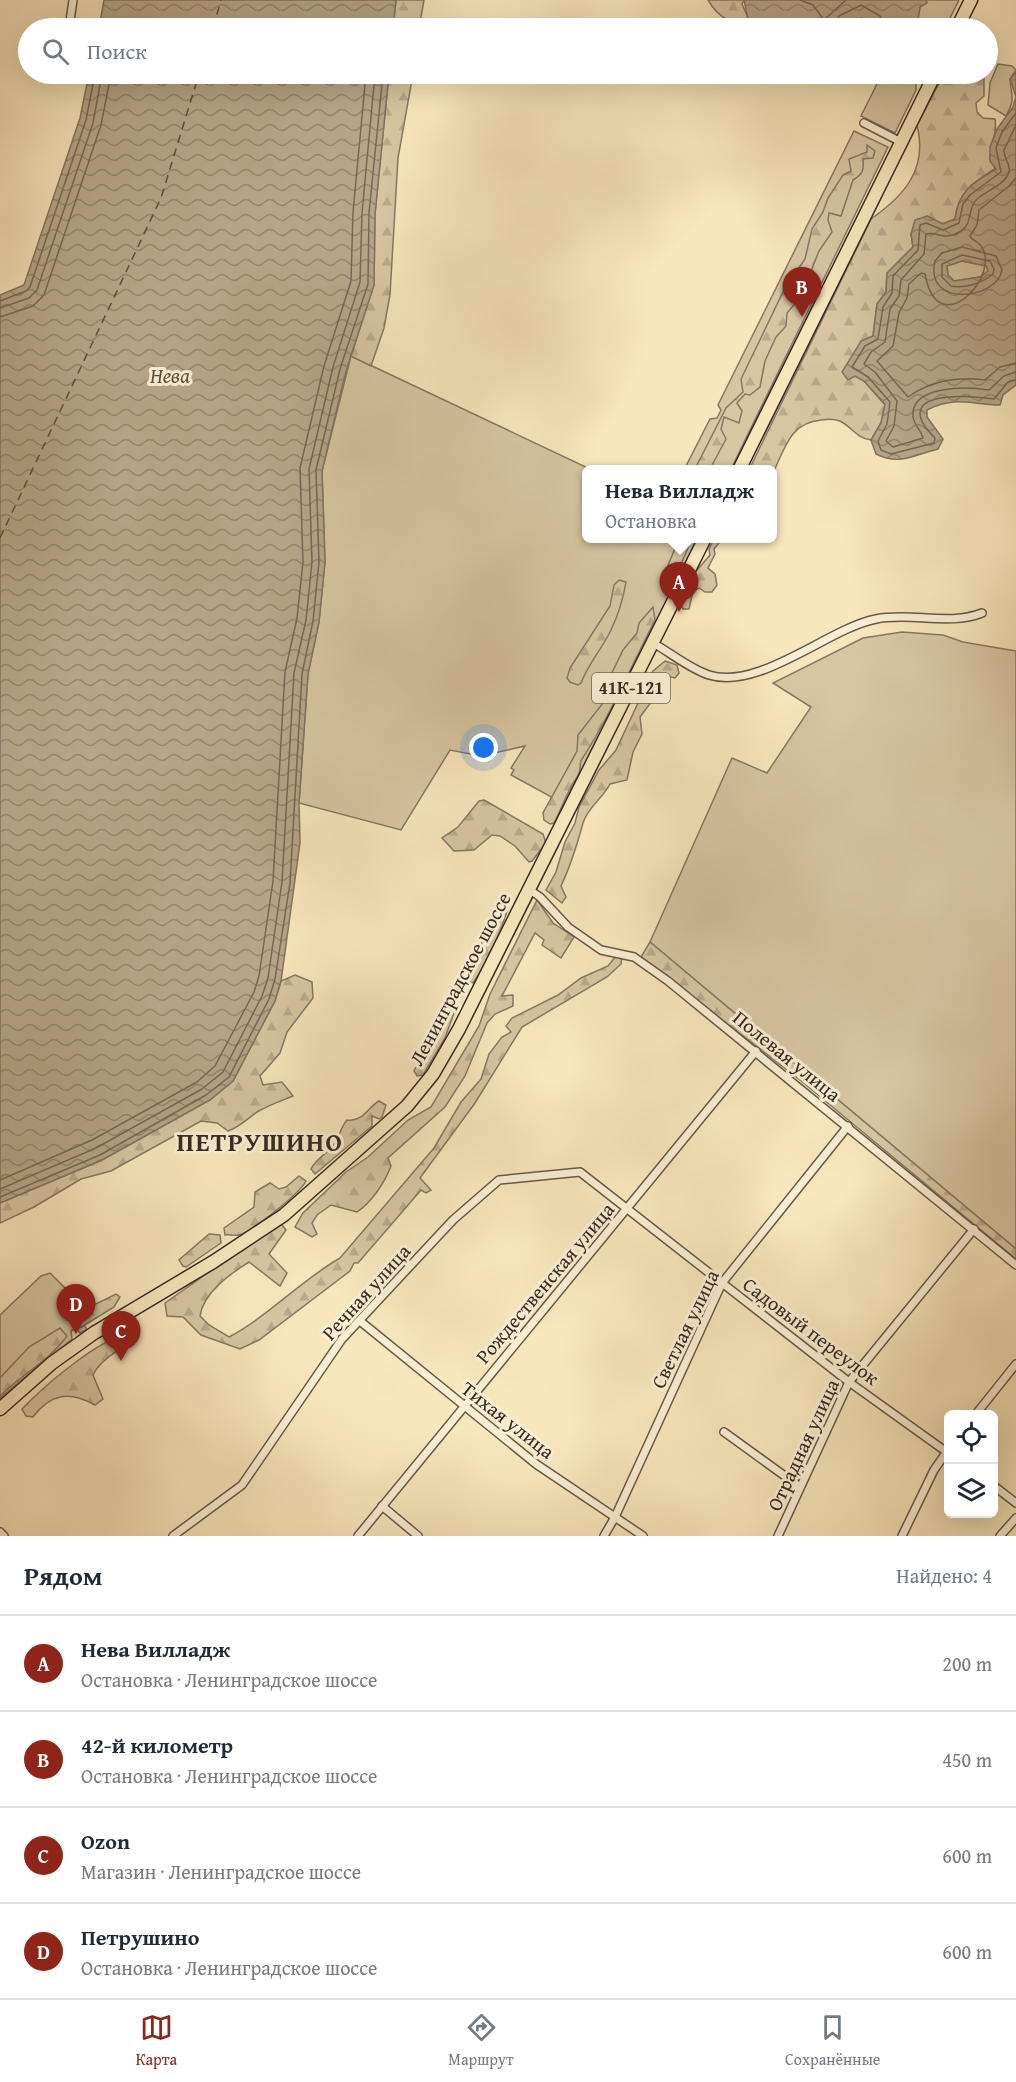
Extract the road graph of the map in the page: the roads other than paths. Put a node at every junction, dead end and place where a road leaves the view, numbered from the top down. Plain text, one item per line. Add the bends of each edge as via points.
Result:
1 (73, 0) edge
2 (971, 0) edge
3 (70, 18) edge
4 (962, 18) edge
5 (929, 84) edge
6 (864, 123) dead end
7 (900, 142) junction
8 (741, 465) edge
9 (703, 543) edge
10 (981, 613) dead end
11 (653, 643) junction
12 (530, 890) junction
13 (756, 1051) junction
14 (848, 1126) junction
15 (628, 1208) junction
16 (974, 1229) junction
17 (1016, 1265) edge
18 (722, 1283) junction
19 (360, 1321) junction
20 (1016, 1364) edge
21 (849, 1382) junction
22 (464, 1407) junction
23 (0, 1409) edge
24 (979, 1410) edge
25 (724, 1432) dead end
26 (944, 1448) edge
27 (944, 1456) edge
28 (800, 1487) junction
29 (998, 1490) edge
30 (1016, 1503) edge
31 (382, 1506) junction
32 (615, 1517) junction
33 (1016, 1518) edge
34 (0, 1532) edge
35 (4, 1536) edge
36 (173, 1536) edge
37 (358, 1536) edge
38 (418, 1536) edge
39 (604, 1536) edge
40 (643, 1536) edge
41 (778, 1536) edge
42 (902, 1536) edge
43 (1000, 1536) edge

1 - 3 street
2 - 4 main road
5 - 7 main road
6 - 7 street
7 - 8 main road
9 - 11 main road, Ленинградское шоссе / 41К-121
10 - 11 street via 874,619 782,662 756,672 727,676 707,675
11 - 12 main road, Ленинградское шоссе / 41К-121
12 - 13 street, Полевая улица via 568,927 601,950 634,957
12 - 23 main road, Ленинградское шоссе / 41К-121 via 443,1058 422,1089 393,1120 275,1221 94,1332
13 - 14 street, Полевая улица
13 - 15 street, Рождественская улица
14 - 16 street, Полевая улица
14 - 18 street, Светлая улица
15 - 18 street, Садовый переулок
15 - 19 street, Речная улица via 580,1172 499,1180 453,1220
15 - 22 street, Рождественская улица
16 - 17 street, Полевая улица
16 - 21 street, Отрадная улица
18 - 21 street, Садовый переулок
18 - 32 street, Светлая улица
19 - 22 street, Тихая улица
19 - 36 street, Речная улица via 342,1339 242,1485
20 - 24 street
21 - 26 street, Садовый переулок
21 - 28 street, Отрадная улица
22 - 31 street, Рождественская улица
22 - 32 street, Тихая улица via 536,1464
25 - 28 street
27 - 42 street
28 - 41 street, Отрадная улица
29 - 30 street
31 - 37 street, Рождественская улица
31 - 38 street
32 - 39 street, Светлая улица
32 - 40 street, Тихая улица
33 - 43 street
34 - 35 street

